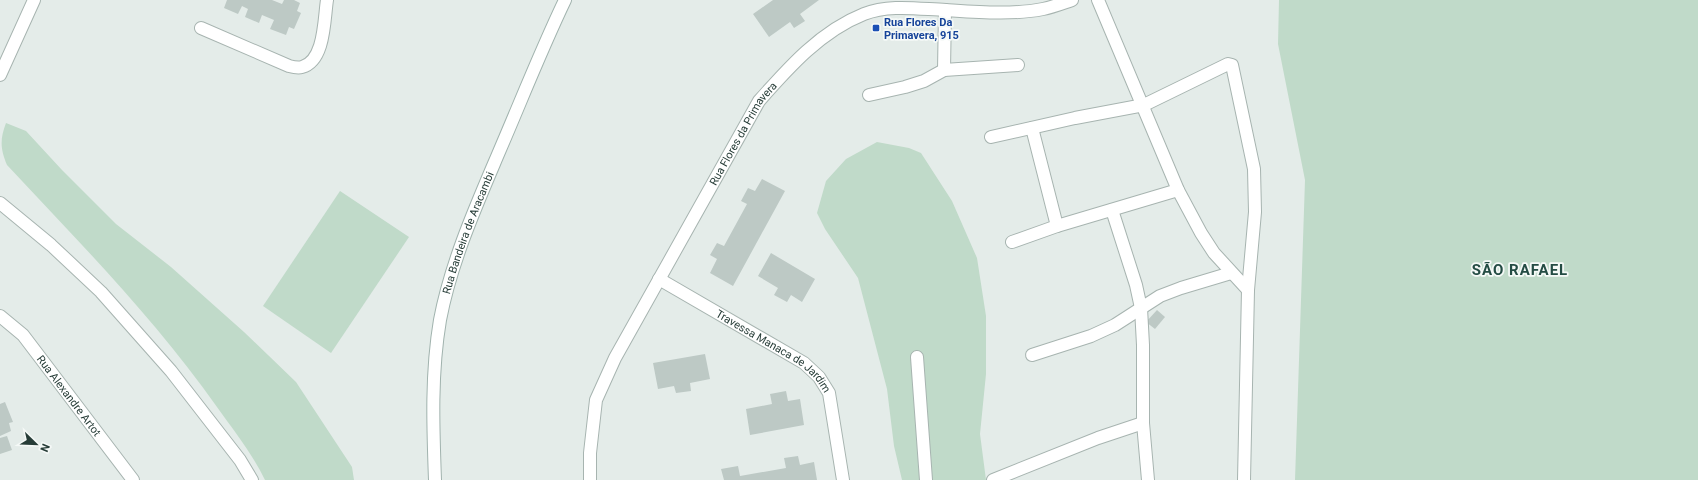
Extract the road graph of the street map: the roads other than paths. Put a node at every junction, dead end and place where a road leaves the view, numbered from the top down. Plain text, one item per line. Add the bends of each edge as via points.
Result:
1 (34, 0) edge
2 (327, 0) edge
3 (565, 0) edge
4 (1072, 0) edge
5 (1098, 0) edge
6 (945, 10) junction
7 (201, 28) dead end
8 (1018, 65) dead end
9 (944, 70) junction
10 (0, 76) edge
11 (869, 95) dead end
12 (1144, 105) junction
13 (1032, 128) junction
14 (991, 137) dead end
15 (1178, 190) junction
16 (0, 202) edge
17 (1112, 210) junction
18 (1057, 226) junction
19 (1012, 242) dead end
20 (1231, 273) junction
21 (659, 280) junction
22 (1248, 290) junction
23 (1141, 308) junction
24 (0, 316) edge
25 (1032, 354) dead end
26 (917, 357) dead end
27 (1143, 423) junction
28 (133, 480) edge
29 (252, 480) edge
30 (435, 480) edge
31 (590, 480) edge
32 (843, 480) edge
33 (926, 480) edge
34 (993, 480) edge
35 (1148, 480) edge
36 (1244, 480) edge

1 - 10 street
2 - 7 street via 318,54 310,63 301,67 289,66
3 - 30 street, Rua Bandeira de Aracambi via 478,203 452,276 434,361 432,419
4 - 6 street, Rua Flores da Primavera via 1043,9 1000,12
5 - 12 street
6 - 9 street
6 - 21 street, Rua Flores da Primavera via 896,8 865,14 838,26 788,68 759,101
8 - 9 street
9 - 11 street via 924,81
12 - 13 street
12 - 15 street
12 - 22 street via 1228,64 1233,67 1254,169 1255,212
13 - 14 street
13 - 18 street
15 - 17 street
15 - 20 street via 1201,233
16 - 29 street via 101,292 171,371 240,460
17 - 18 street
17 - 23 street
18 - 19 street
20 - 22 street
20 - 23 street via 1160,296
21 - 31 street, Rua Flores da Primavera via 615,358 596,400 590,453
21 - 32 street, Travessa Manaca de Jardim via 804,363 819,377 829,393
22 - 36 street
23 - 25 street via 1092,336
23 - 27 street
24 - 28 street, Rua Alexandre Artot via 23,335
26 - 33 street
27 - 34 street
27 - 35 street

